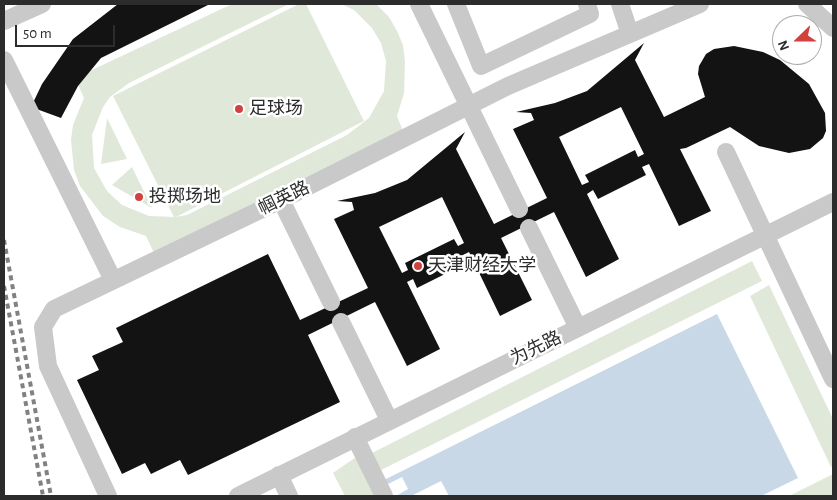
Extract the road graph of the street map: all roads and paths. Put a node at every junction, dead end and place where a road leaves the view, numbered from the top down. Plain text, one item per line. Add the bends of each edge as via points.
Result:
1 (42, 4) edge
2 (419, 4) edge
3 (456, 4) edge
4 (587, 4) edge
5 (620, 4) edge
6 (700, 4) edge
7 (807, 4) edge
8 (4, 21) edge
9 (833, 28) edge
10 (630, 34) junction
11 (4, 60) edge
12 (468, 106) junction
13 (726, 152) dead end
14 (281, 200) junction
15 (833, 202) edge
16 (519, 209) dead end
17 (529, 228) dead end
18 (766, 235) junction
19 (113, 280) junction
20 (331, 302) dead end
21 (341, 322) dead end
22 (578, 328) junction
23 (833, 379) edge
24 (388, 420) junction
25 (355, 437) junction
26 (278, 475) junction
27 (108, 496) edge
28 (238, 496) edge
29 (289, 496) edge
30 (384, 496) edge

1 - 8 street
2 - 12 street
3 - 4 street via 480,66 590,14
5 - 10 street
6 - 10 street, 帼英路
7 - 9 street
10 - 12 street, 帼英路
11 - 19 street
12 - 14 street, 帼英路
12 - 16 street
13 - 18 street
14 - 19 street, 帼英路
14 - 20 street
15 - 18 street, 为先路
17 - 22 street
18 - 22 street, 为先路
18 - 23 street
19 - 27 street, 帼英路 via 54,309 43,326 48,366
21 - 24 street
22 - 24 street, 为先路
24 - 25 street, 为先路
25 - 26 street, 为先路
25 - 30 street
26 - 28 street, 为先路
26 - 29 street

